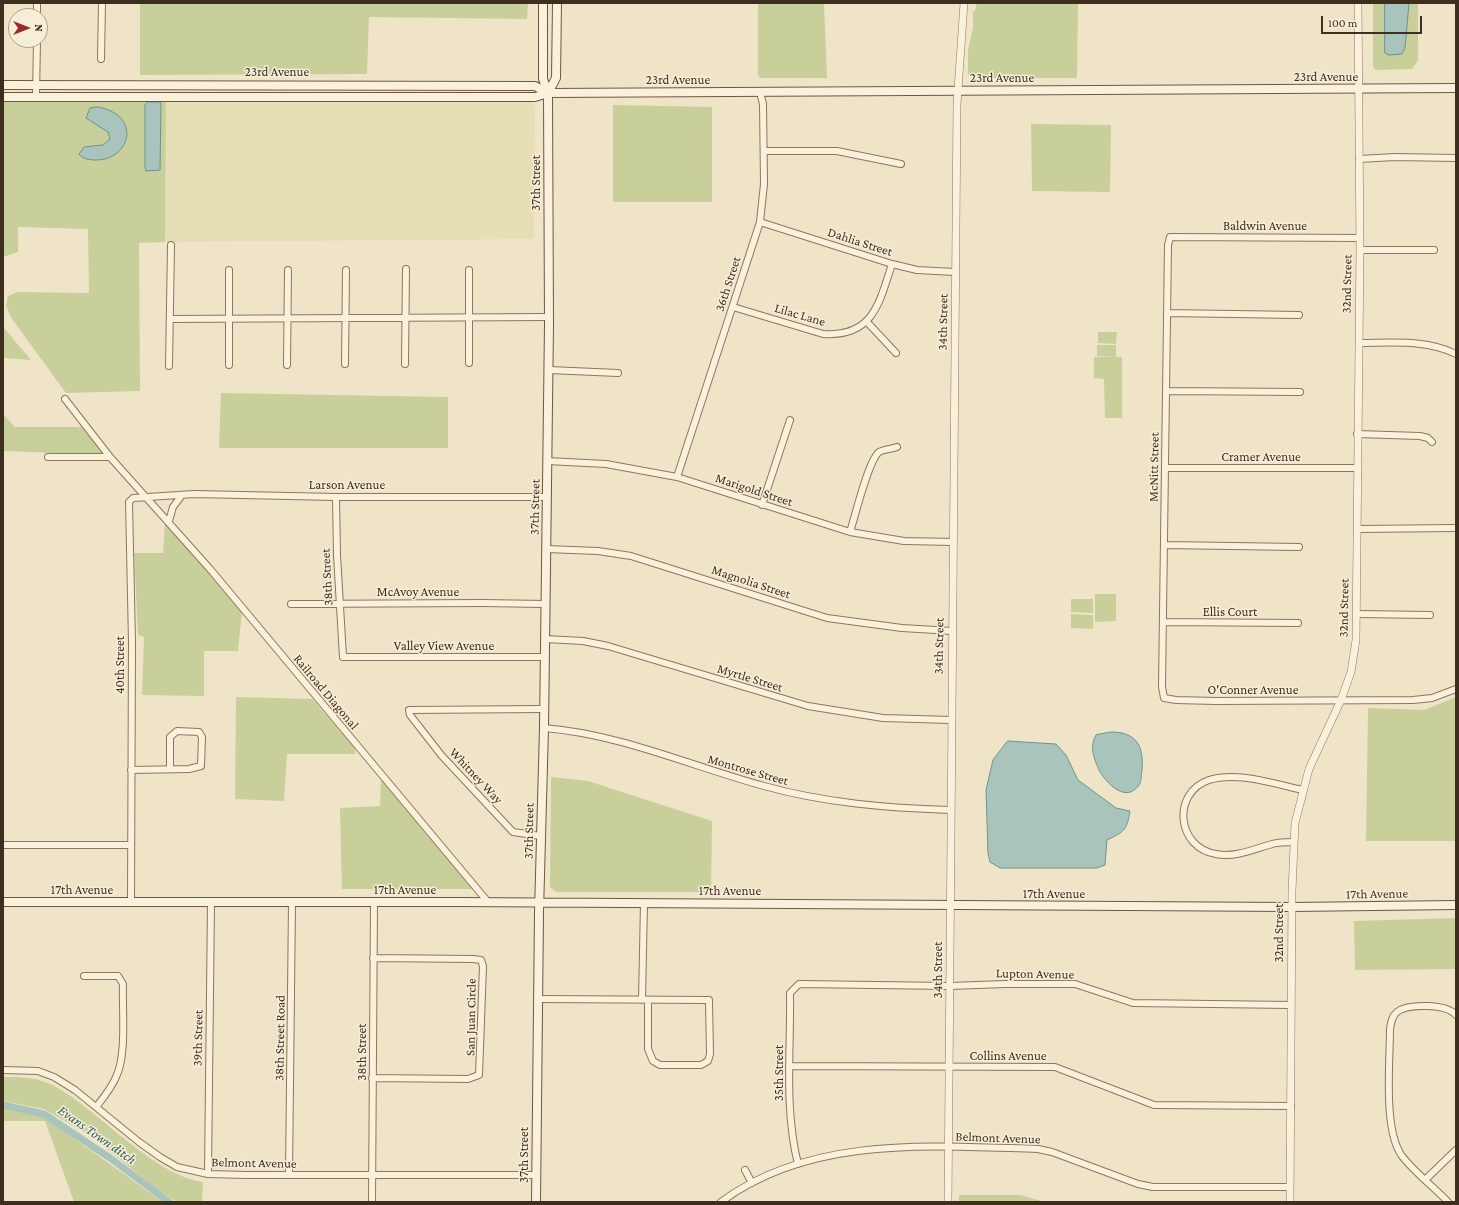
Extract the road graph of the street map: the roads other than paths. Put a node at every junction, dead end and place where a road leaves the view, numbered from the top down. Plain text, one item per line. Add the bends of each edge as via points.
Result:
1 (102, 3) edge
2 (543, 3) edge
3 (557, 3) edge
4 (964, 3) edge
5 (1358, 3) edge
6 (37, 48) edge
7 (101, 59) dead end
8 (3, 85) edge
9 (37, 85) junction
10 (1358, 88) junction
11 (1456, 88) edge
12 (957, 91) junction
13 (760, 92) junction
14 (548, 93) junction
15 (3, 97) edge
16 (36, 97) junction
17 (764, 150) junction
18 (1456, 158) edge
19 (1359, 159) junction
20 (901, 164) dead end
21 (760, 222) junction
22 (1170, 237) joint
23 (1360, 238) junction
24 (170, 245) dead end
25 (1360, 250) junction
26 (1434, 250) dead end
27 (892, 264) junction
28 (406, 269) dead end
29 (229, 270) dead end
30 (288, 270) dead end
31 (346, 270) dead end
32 (469, 270) dead end
33 (955, 272) junction
34 (733, 307) junction
35 (1167, 314) junction
36 (1299, 315) dead end
37 (346, 317) junction
38 (468, 317) junction
39 (549, 317) junction
40 (229, 318) junction
41 (287, 318) junction
42 (406, 318) junction
43 (170, 319) junction
44 (867, 322) junction
45 (1359, 343) junction
46 (896, 353) dead end
47 (1456, 354) edge
48 (469, 363) dead end
49 (345, 364) dead end
50 (405, 364) dead end
51 (287, 365) dead end
52 (169, 366) dead end
53 (229, 366) dead end
54 (549, 370) junction
55 (618, 373) dead end
56 (1166, 391) junction
57 (1300, 392) dead end
58 (65, 399) dead end
59 (790, 420) dead end
60 (1357, 434) junction
61 (1432, 442) dead end
62 (897, 447) dead end
63 (48, 457) dead end
64 (110, 457) junction
65 (547, 461) junction
66 (1165, 468) junction
67 (1357, 468) junction
68 (677, 478) junction
69 (182, 495) junction
70 (336, 496) junction
71 (547, 496) junction
72 (147, 497) junction
73 (762, 505) junction
74 (169, 521) junction
75 (1456, 528) edge
76 (1357, 529) junction
77 (850, 532) junction
78 (952, 542) junction
79 (1164, 545) junction
80 (1299, 547) dead end
81 (546, 549) junction
82 (339, 603) junction
83 (291, 604) dead end
84 (545, 604) junction
85 (1357, 614) junction
86 (1430, 615) dead end
87 (1163, 622) junction
88 (1298, 623) dead end
89 (952, 631) junction
90 (545, 639) junction
91 (343, 657) joint
92 (545, 657) junction
93 (1456, 690) edge
94 (1164, 698) joint
95 (1341, 700) junction
96 (544, 709) junction
97 (951, 720) junction
98 (544, 728) junction
99 (170, 769) junction
100 (131, 770) junction
101 (1303, 790) junction
102 (950, 810) junction
103 (541, 836) junction
104 (1294, 842) junction
105 (3, 845) edge
106 (130, 845) junction
107 (3, 902) edge
108 (130, 902) junction
109 (211, 902) junction
110 (292, 902) junction
111 (374, 902) junction
112 (488, 902) junction
113 (539, 902) junction
114 (644, 903) junction
115 (950, 904) junction
116 (1456, 905) edge
117 (1292, 907) junction
118 (373, 958) junction
119 (84, 976) dead end
120 (799, 984) joint
121 (950, 986) junction
122 (539, 999) junction
123 (645, 1000) junction
124 (1291, 1005) junction
125 (1456, 1015) edge
126 (789, 1066) junction
127 (949, 1067) junction
128 (3, 1070) edge
129 (372, 1078) junction
130 (97, 1106) junction
131 (1291, 1106) junction
132 (949, 1147) junction
133 (1456, 1150) edge
134 (798, 1164) junction
135 (745, 1170) dead end
136 (208, 1174) junction
137 (289, 1175) junction
138 (372, 1175) junction
139 (536, 1175) junction
140 (1426, 1179) junction
141 (752, 1183) junction
142 (1290, 1187) junction
143 (372, 1202) edge
144 (536, 1202) edge
145 (721, 1202) edge
146 (948, 1202) edge
147 (1290, 1202) edge
148 (1448, 1202) edge

1 - 7 street
2 - 14 main road, 37th Street via 543,79
3 - 14 main road, 37th Street via 556,78
4 - 12 street, 34th Street
5 - 10 street, 32nd Street
6 - 9 street
8 - 9 main road, 23rd Avenue
9 - 14 main road, 23rd Avenue via 535,86
9 - 16 street
10 - 11 main road, 23rd Avenue
10 - 12 main road, 23rd Avenue
10 - 19 street, 32nd Street
12 - 13 main road, 23rd Avenue
12 - 33 street, 34th Street
13 - 14 main road, 23rd Avenue
13 - 17 street, 36th Street via 763,104
14 - 16 main road, 23rd Avenue via 535,96 490,97
14 - 39 main road, 37th Street
15 - 16 main road, 23rd Avenue
17 - 20 street via 837,151
17 - 21 street, 36th Street
18 - 19 street
19 - 23 street, 32nd Street
21 - 27 street, Dahlia Street
21 - 34 street, 36th Street
22 - 23 street, Baldwin Avenue
22 - 35 street, McNitt Street
23 - 25 street, 32nd Street
24 - 43 street
25 - 26 street
25 - 45 street, 32nd Street
27 - 33 street, Dahlia Street via 917,270
27 - 44 street, Lilac Lane via 879,304
28 - 42 street
29 - 40 street
30 - 41 street
31 - 37 street
32 - 38 street
33 - 78 street, 34th Street
34 - 44 street, Lilac Lane via 822,334 851,332
34 - 68 street, 36th Street
35 - 36 street
35 - 56 street, McNitt Street
37 - 41 street
37 - 42 street
37 - 49 street
38 - 39 street
38 - 42 street
38 - 48 street
39 - 54 main road, 37th Street
40 - 41 street
40 - 43 street
40 - 53 street
41 - 51 street
42 - 50 street
43 - 52 street
44 - 46 street
45 - 47 street via 1421,344
45 - 60 street, 32nd Street
54 - 55 street
54 - 65 main road, 37th Street
56 - 57 street
56 - 66 street, McNitt Street
58 - 64 street
59 - 73 street
60 - 61 street via 1420,436
60 - 67 street, 32nd Street
62 - 77 street via 882,450 876,455
63 - 64 street
64 - 72 street
65 - 68 street, Marigold Street via 606,464
65 - 71 main road, 37th Street
66 - 67 street, Cramer Avenue
66 - 79 street, McNitt Street
67 - 76 street, 32nd Street
68 - 73 street, Marigold Street
69 - 70 street, Larson Avenue
69 - 72 street, Larson Avenue
69 - 74 street via 173,507
70 - 71 street, Larson Avenue
70 - 82 street, 38th Street
71 - 81 main road, 37th Street
72 - 74 street, Railroad Diagonal
72 - 100 street, 40th Street via 133,498 129,502
73 - 77 street, Marigold Street
74 - 112 street, Railroad Diagonal
75 - 76 street
76 - 85 street, 32nd Street
77 - 78 street, Marigold Street via 904,541
78 - 89 street, 34th Street
79 - 80 street
79 - 87 street, McNitt Street
81 - 84 main road, 37th Street
81 - 89 street, Magnolia Street via 598,551 631,556 827,618 902,628
82 - 83 street, McAvoy Avenue
82 - 84 street, McAvoy Avenue
82 - 91 street, 38th Street
84 - 90 main road, 37th Street
85 - 86 street
85 - 95 street, 32nd Street via 1354,656
87 - 88 street, Ellis Court
87 - 94 street, McNitt Street
89 - 97 street, 34th Street
90 - 92 main road, 37th Street
90 - 97 street, Myrtle Street via 583,641 608,646 808,706 883,718
91 - 92 street, Valley View Avenue
92 - 96 main road, 37th Street
93 - 95 street, O'Conner Avenue via 1421,700
94 - 95 street, O'Conner Avenue via 1223,701
95 - 101 street, 32nd Street via 1309,769
96 - 98 main road, 37th Street
96 - 103 street, Whitney Way via 409,710 410,715 442,756 513,832
97 - 102 street, 34th Street
98 - 102 street, Montrose Street via 593,734 763,786 810,797 892,808
98 - 103 main road, 37th Street
99 - 99 street via 170,737 177,731 199,732 202,737 201,766
99 - 100 street
100 - 106 street, 40th Street
101 - 104 street, 32nd Street via 1297,811
101 - 104 street via 1241,778 1217,779 1205,782 1194,789 1187,798 1183,810 1186,833 1192,843 1208,853 1238,854 1273,844
102 - 115 street, 34th Street
103 - 113 main road, 37th Street
104 - 117 street, 32nd Street
105 - 106 street
106 - 108 street, 40th Street
107 - 108 main road, 17th Avenue
108 - 109 main road, 17th Avenue
109 - 110 main road, 17th Avenue
109 - 136 street, 39th Street
110 - 111 main road, 17th Avenue
110 - 137 street, 38th Street Road
111 - 112 main road, 17th Avenue
111 - 118 street, 38th Street
112 - 113 main road, 17th Avenue
113 - 114 main road, 17th Avenue
113 - 122 main road, 37th Street
114 - 115 main road, 17th Avenue
114 - 123 street
115 - 117 main road, 17th Avenue
115 - 121 street, 34th Street
116 - 117 main road, 17th Avenue
117 - 124 street, 32nd Street
118 - 129 street, 38th Street
118 - 129 street, San Juan Circle via 473,958 480,960 483,966 479,1075 468,1079
119 - 130 street via 118,976 123,984 120,1068
120 - 121 street, Lupton Avenue
120 - 126 street, 35th Street via 790,993
121 - 124 street, Lupton Avenue via 1075,984 1133,1003
121 - 127 street, 34th Street
122 - 123 street
122 - 139 main road, 37th Street
123 - 123 street via 709,1000 708,1061 701,1065 660,1065 653,1060 648,1049
124 - 131 street, 32nd Street
125 - 140 street via 1447,1008 1415,1006 1399,1011 1391,1024 1391,1130 1402,1155
126 - 127 street, Collins Avenue
126 - 134 street, 35th Street via 790,1127
127 - 131 street, Collins Avenue via 1055,1067 1154,1105
127 - 132 street, 34th Street
128 - 130 street, Belmont Avenue via 38,1072 54,1077
129 - 138 street, 38th Street
130 - 136 street, Belmont Avenue via 160,1157 177,1167
131 - 142 street, 32nd Street
132 - 134 street, Belmont Avenue via 863,1150
132 - 142 street, Belmont Avenue via 1038,1149 1153,1187
132 - 146 street, 34th Street
133 - 140 street
134 - 141 street, Belmont Avenue
135 - 141 street
136 - 137 street, Belmont Avenue
137 - 138 street, Belmont Avenue
138 - 139 street, Belmont Avenue
138 - 143 street, 38th Street
139 - 144 main road, 37th Street
140 - 148 street
141 - 145 street
142 - 147 street, 32nd Street

